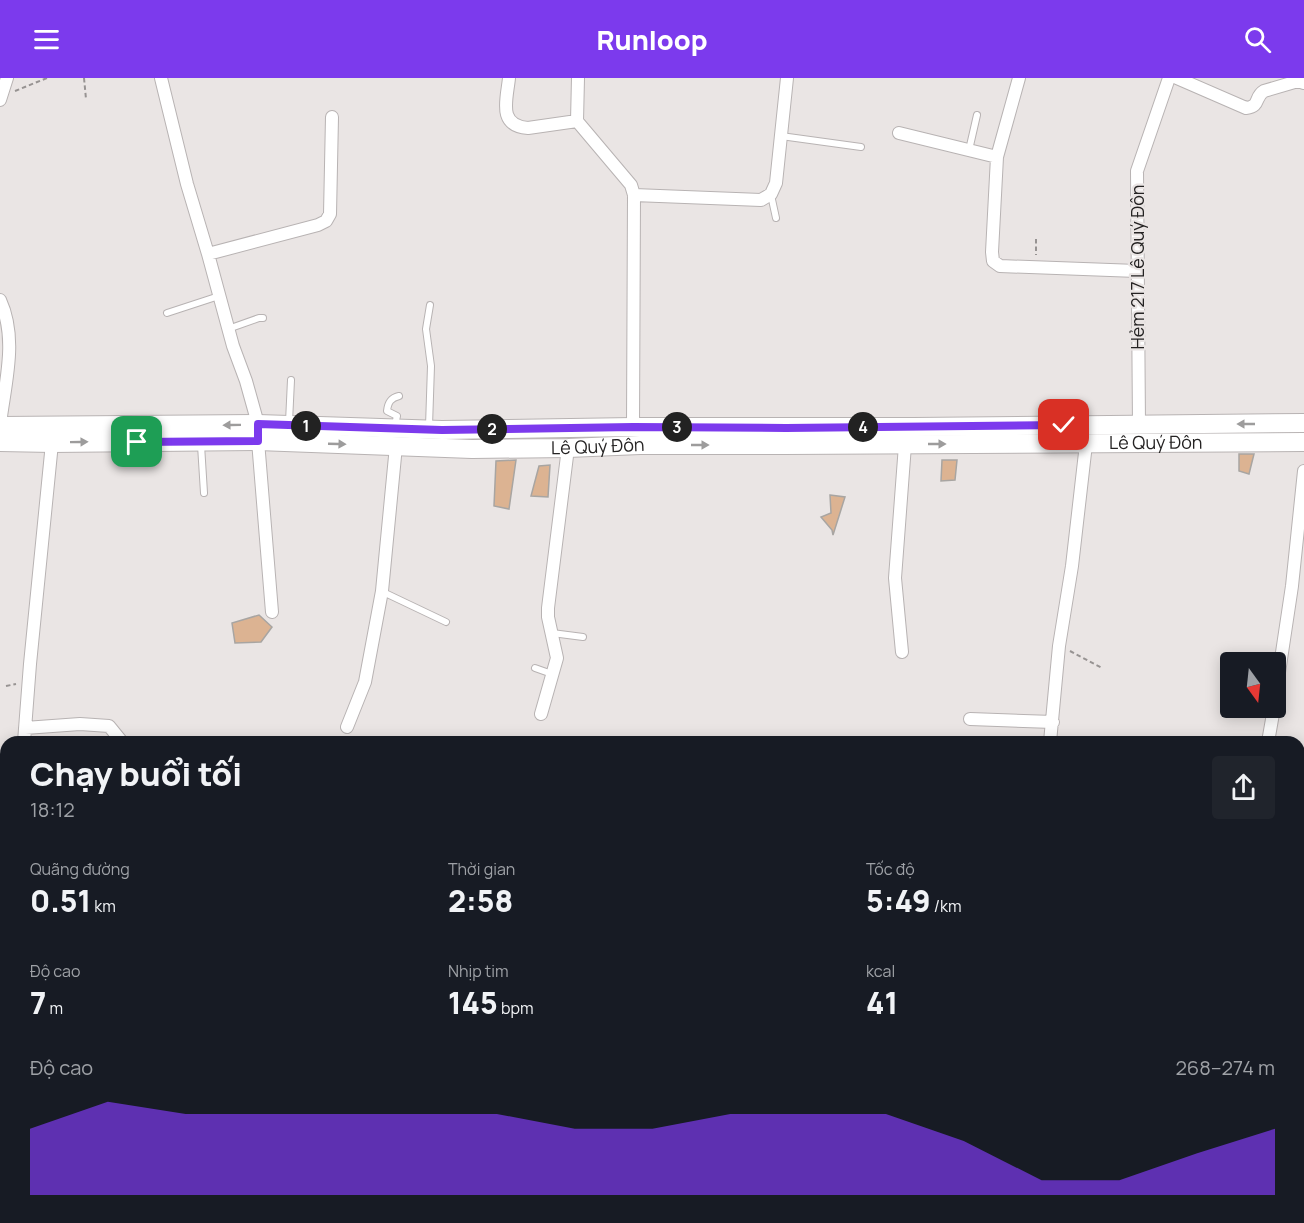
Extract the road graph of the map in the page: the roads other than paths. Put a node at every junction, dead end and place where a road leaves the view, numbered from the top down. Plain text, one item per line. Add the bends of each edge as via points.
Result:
1 (7, 78) edge
2 (161, 78) edge
3 (509, 78) edge
4 (578, 78) edge
5 (787, 78) edge
6 (1019, 78) edge
7 (1169, 78) edge
8 (1177, 78) edge
9 (1304, 83) edge
10 (1, 99) edge
11 (977, 116) dead end
12 (332, 117) dead end
13 (577, 121) junction
14 (899, 133) dead end
15 (781, 136) junction
16 (861, 147) dead end
17 (969, 150) junction
18 (997, 157) junction
19 (771, 194) junction
20 (633, 195) junction
21 (776, 218) dead end
22 (208, 254) junction
23 (1137, 271) junction
24 (219, 296) junction
25 (0, 300) edge
26 (430, 305) dead end
27 (167, 313) dead end
28 (263, 318) dead end
29 (228, 329) junction
30 (291, 380) dead end
31 (399, 396) dead end
32 (1304, 423) edge
33 (0, 425) edge
34 (1139, 425) junction
35 (289, 426) junction
36 (633, 427) junction
37 (429, 430) junction
38 (258, 433) junction
39 (786, 437) junction
40 (395, 438) junction
41 (201, 441) junction
42 (0, 442) edge
43 (1304, 442) edge
44 (52, 443) junction
45 (1086, 444) junction
46 (905, 445) junction
47 (568, 448) junction
48 (1304, 471) edge
49 (204, 494) dead end
50 (382, 591) junction
51 (272, 612) dead end
52 (446, 622) dead end
53 (552, 633) junction
54 (583, 637) dead end
55 (902, 652) dead end
56 (1282, 652) edge
57 (535, 668) dead end
58 (552, 674) junction
59 (541, 714) dead end
60 (1272, 718) edge
61 (970, 719) dead end
62 (1053, 722) junction
63 (347, 727) dead end
64 (25, 728) junction
65 (24, 736) edge
66 (117, 736) edge
67 (1051, 736) edge
68 (1269, 736) edge

1 - 10 street
2 - 22 street
3 - 13 street via 506,107 510,122 528,128
4 - 13 street
5 - 15 street
6 - 18 street
7 - 23 street, Hẻm 217 Lê Quý Đôn via 1137,171
8 - 9 street via 1246,108 1256,104 1264,91 1298,81
11 - 17 lane
12 - 22 street via 330,214 326,221
13 - 20 street via 631,185
14 - 17 street
15 - 16 lane
15 - 19 street via 776,183
17 - 18 street
18 - 23 street via 993,261 1000,266
19 - 20 street via 761,200
19 - 21 lane
20 - 36 street
22 - 24 street
23 - 34 street, Hẻm 217 Lê Quý Đôn
24 - 27 lane
24 - 29 street
25 - 33 street via 9,328 10,349
26 - 37 lane via 426,329 431,366
28 - 29 lane
29 - 38 street
30 - 35 lane
31 - 40 lane via 387,408 396,416
32 -> 34 main road, Lê Quý Đôn
38 -> 33 main road, Lê Quý Đôn
34 - 39 main road, Lê Quý Đôn
35 - 38 main road, Lê Quý Đôn
35 - 40 main road, Lê Quý Đôn
36 - 37 main road, Lê Quý Đôn
36 - 39 main road, Lê Quý Đôn
37 - 40 main road, Lê Quý Đôn
38 -> 40 main road, Lê Quý Đôn
38 - 41 main road, Lê Quý Đôn
38 - 51 street
39 - 46 main road, Lê Quý Đôn
47 -> 39 main road, Lê Quý Đôn
40 - 47 main road, Lê Quý Đôn via 472,450
40 - 50 street
44 -> 41 main road, Lê Quý Đôn
41 - 49 lane
42 - 44 main road, Lê Quý Đôn
43 - 45 main road, Lê Quý Đôn
44 - 64 street
46 -> 45 main road, Lê Quý Đôn
45 - 62 street via 1059,646
46 - 55 street via 895,578
47 - 53 street via 548,608
48 - 56 street
50 - 52 lane
50 - 63 street via 365,682
53 - 54 lane
53 - 58 street via 557,658
57 - 58 lane
58 - 59 street
60 - 68 street
61 - 62 street
62 - 67 street
64 - 65 street
64 - 66 street via 109,726

